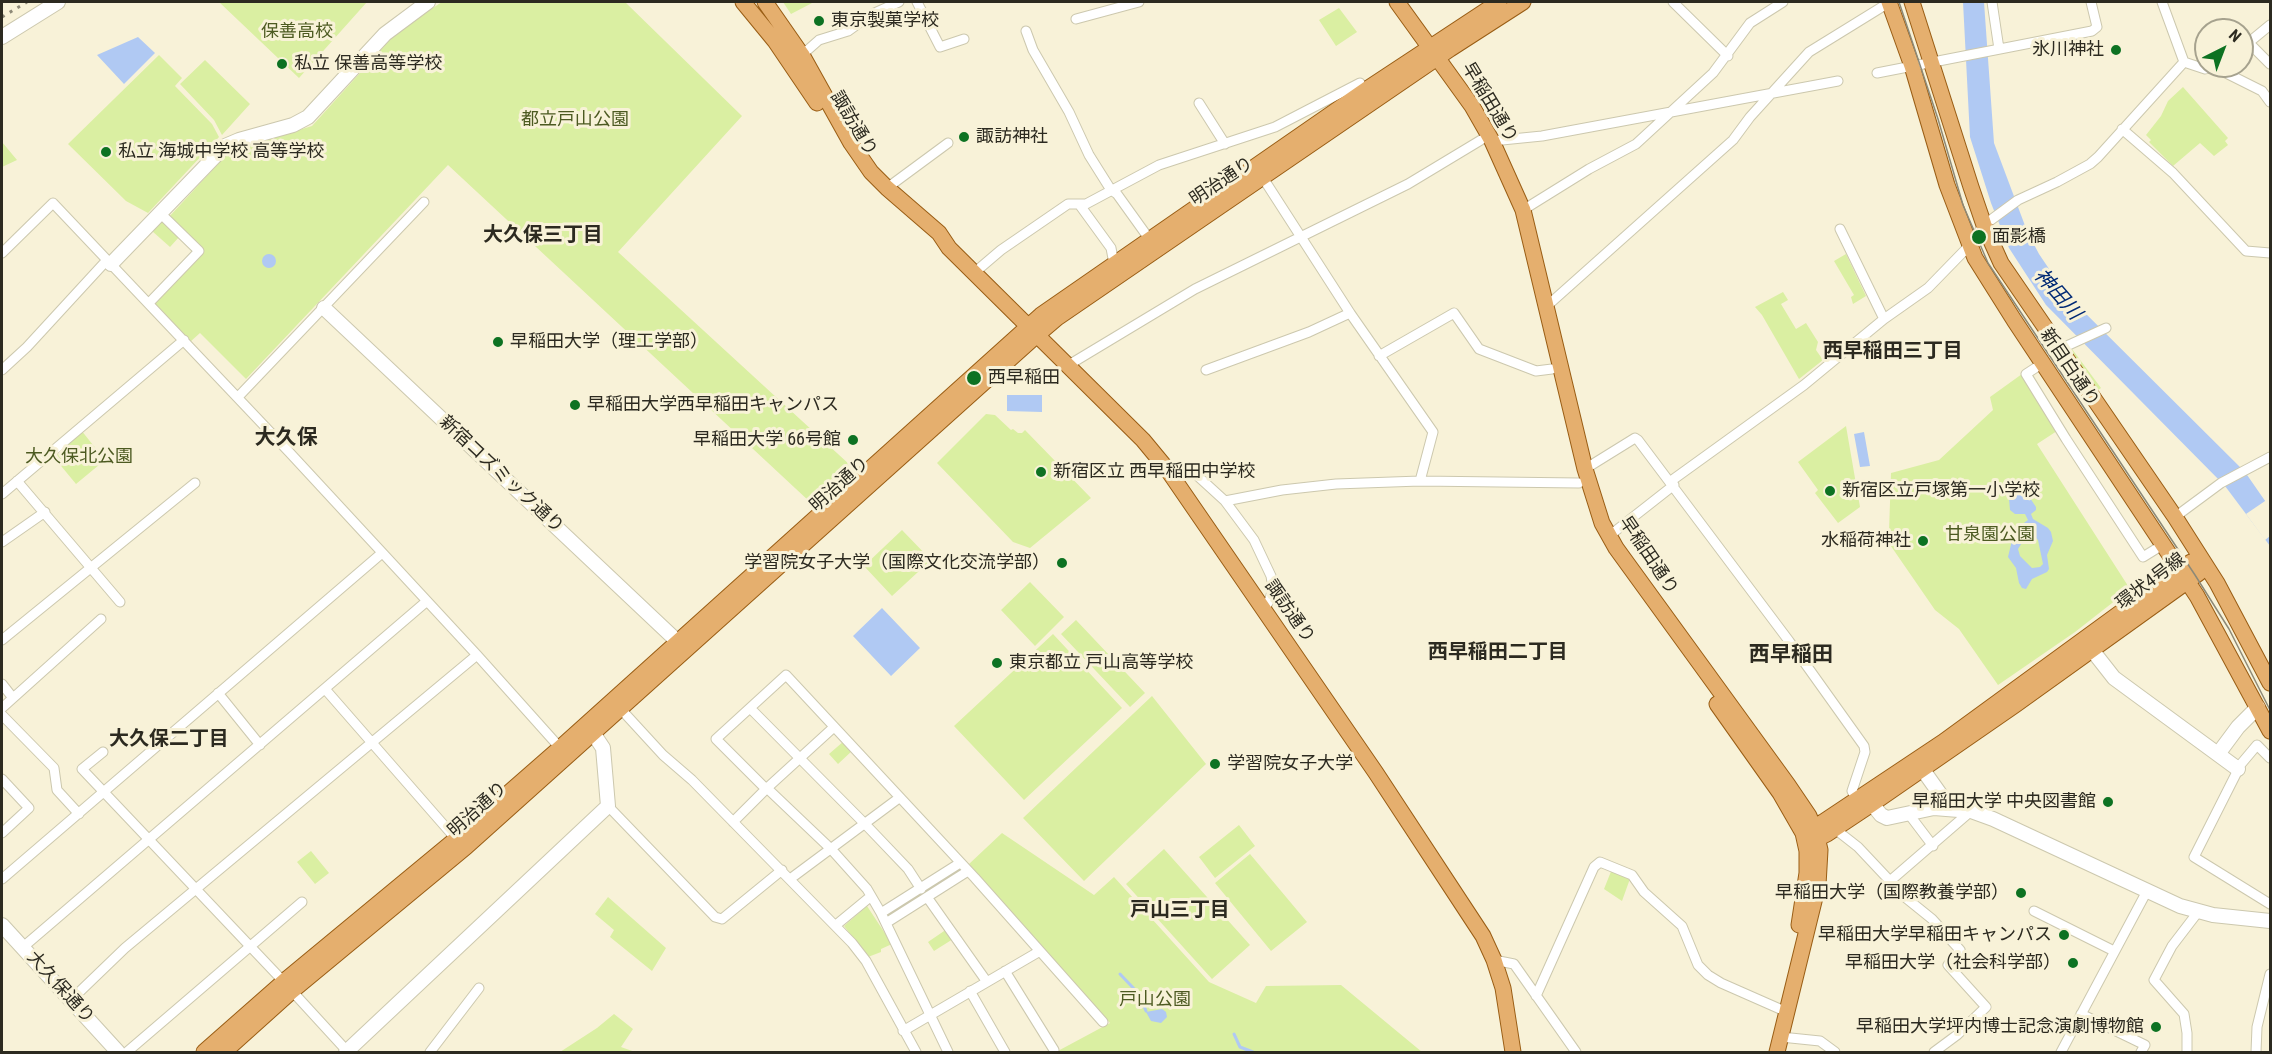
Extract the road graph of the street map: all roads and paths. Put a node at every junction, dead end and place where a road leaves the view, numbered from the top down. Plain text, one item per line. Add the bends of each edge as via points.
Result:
1 (58, 2) edge
2 (428, 2) edge
3 (745, 2) edge
4 (898, 2) edge
5 (917, 2) edge
6 (1139, 2) edge
7 (1385, 2) edge
8 (1397, 2) edge
9 (1499, 2) edge
10 (1524, 2) edge
11 (1673, 2) edge
12 (1783, 2) edge
13 (1890, 2) edge
14 (1912, 2) edge
15 (1992, 2) edge
16 (2091, 2) edge
17 (2162, 2) edge
18 (766, 4) edge
19 (1076, 19) dead end
20 (2271, 25) edge
21 (1026, 31) dead end
22 (2, 37) edge
23 (964, 39) dead end
24 (2254, 39) edge
25 (1994, 50) junction
26 (2254, 51) edge
27 (1430, 55) junction
28 (1728, 56) junction
29 (799, 59) junction
30 (1932, 62) junction
31 (2184, 62) junction
32 (2271, 64) edge
33 (2194, 65) edge
34 (1912, 66) junction
35 (1877, 73) dead end
36 (2239, 78) edge
37 (1838, 81) dead end
38 (1360, 83) dead end
39 (1775, 92) junction
40 (2266, 92) edge
41 (2271, 102) edge
42 (1199, 103) dead end
43 (1672, 111) junction
44 (2122, 129) junction
45 (1487, 141) junction
46 (948, 143) dead end
47 (1225, 144) junction
48 (1263, 178) junction
49 (887, 188) junction
50 (1112, 190) junction
51 (424, 202) dead end
52 (1080, 204) junction
53 (1523, 210) junction
54 (160, 213) junction
55 (1989, 220) junction
56 (1840, 229) dead end
57 (1302, 236) junction
58 (1150, 240) junction
59 (1970, 244) junction
60 (4, 247) edge
61 (949, 248) junction
62 (2271, 253) edge
63 (109, 262) junction
64 (1114, 264) junction
65 (974, 273) junction
66 (149, 303) junction
67 (1547, 306) junction
68 (324, 308) junction
69 (1350, 313) junction
70 (1884, 319) junction
71 (2105, 329) dead end
72 (1032, 330) junction
73 (184, 340) junction
74 (2060, 350) junction
75 (1379, 356) junction
76 (2043, 363) junction
77 (1067, 366) junction
78 (1552, 369) junction
79 (2, 370) edge
80 (1206, 370) dead end
81 (238, 397) junction
82 (2271, 457) edge
83 (1167, 469) junction
84 (1582, 476) junction
85 (17, 481) junction
86 (1420, 481) junction
87 (195, 483) dead end
88 (1673, 483) junction
89 (2, 494) edge
90 (1225, 501) junction
91 (45, 512) junction
92 (2175, 517) junction
93 (1609, 536) junction
94 (2, 542) edge
95 (2164, 544) junction
96 (382, 553) junction
97 (2204, 563) junction
98 (92, 568) junction
99 (2184, 575) junction
100 (427, 601) junction
101 (120, 602) dead end
102 (1264, 610) junction
103 (101, 619) dead end
104 (2, 640) edge
105 (677, 641) junction
106 (2092, 650) junction
107 (477, 655) junction
108 (2271, 683) edge
109 (2, 684) edge
110 (325, 689) junction
111 (218, 693) junction
112 (13, 698) junction
113 (616, 705) junction
114 (2258, 707) junction
115 (2, 708) edge
116 (750, 708) junction
117 (2, 715) edge
118 (834, 727) junction
119 (2271, 731) edge
120 (593, 734) junction
121 (373, 743) junction
122 (261, 745) junction
123 (103, 752) dead end
124 (564, 752) junction
125 (2218, 754) junction
126 (800, 758) junction
127 (2271, 758) edge
128 (2238, 769) junction
129 (1923, 770) junction
130 (2, 779) edge
131 (766, 789) junction
132 (104, 792) junction
133 (900, 798) junction
134 (1865, 802) junction
135 (608, 806) junction
136 (1950, 808) junction
137 (1971, 811) junction
138 (1908, 813) junction
139 (79, 814) junction
140 (733, 822) junction
141 (866, 825) junction
142 (1835, 829) junction
143 (2, 833) edge
144 (1810, 836) junction
145 (148, 839) junction
146 (456, 839) junction
147 (1933, 846) junction
148 (832, 850) junction
149 (960, 863) junction
150 (782, 870) junction
151 (968, 871) junction
152 (2, 879) edge
153 (790, 879) junction
154 (1890, 882) junction
155 (195, 889) junction
156 (2147, 891) junction
157 (924, 893) junction
158 (870, 897) junction
159 (302, 902) dead end
160 (2271, 904) edge
161 (2034, 911) dead end
162 (2198, 912) junction
163 (881, 914) junction
164 (2271, 921) edge
165 (886, 923) junction
166 (2, 925) edge
167 (836, 925) junction
168 (248, 946) junction
169 (22, 948) junction
170 (1040, 951) junction
171 (2114, 951) junction
172 (1494, 960) junction
173 (1005, 971) junction
174 (2271, 974) edge
175 (987, 982) junction
176 (288, 987) junction
177 (479, 988) dead end
178 (970, 992) junction
179 (1536, 996) junction
180 (71, 1000) junction
181 (1780, 1009) junction
182 (2081, 1014) junction
183 (930, 1015) junction
184 (1103, 1022) dead end
185 (903, 1031) junction
186 (1779, 1045) edge
187 (1054, 1050) dead end
188 (347, 1052) edge
189 (948, 1052) edge
190 (2063, 1052) edge
191 (118, 1053) edge
192 (127, 1053) edge
193 (204, 1053) edge
194 (224, 1053) edge
195 (430, 1053) edge
196 (916, 1053) edge
197 (1005, 1053) edge
198 (1513, 1053) edge
199 (1576, 1053) edge
200 (1770, 1053) edge
201 (1835, 1053) edge
202 (1934, 1053) edge
203 (2141, 1053) edge
204 (2187, 1053) edge
205 (2256, 1053) edge

1 - 22 street
2 - 54 street via 385,34 308,117 225,146
3 - 29 main road, 諏訪通り
4 - 29 street via 848,31 819,40
5 - 23 street via 940,47
6 - 19 street
7 - 27 main road, 早稲田通り
8 - 27 main road, 早稲田通り
9 - 27 main road, 明治通り
10 - 27 main road, 明治通り
11 - 28 street
12 - 28 street via 1750,24
13 - 34 main road, 新目白通り
13 - 39 street via 1809,52
14 - 30 main road, 新目白通り
15 - 25 street
16 - 25 street via 2097,27 2092,31
17 - 31 street
18 - 29 main road, 諏訪通り
20 - 24 street
21 - 50 street via 1089,155
25 - 30 street
26 - 32 street
27 - 45 main road, 早稲田通り via 1472,106
27 - 48 main road, 明治通り
27 - 58 main road, 明治通り
28 - 43 street
29 - 49 main road, 諏訪通り via 851,143
29 - 61 main road, 諏訪通り via 810,92 857,170 934,241
30 - 34 street
30 - 55 main road, 新目白通り
31 - 33 street
31 - 44 street
34 - 35 street
34 - 59 main road, 新目白通り via 1947,185
36 - 40 street
37 - 39 street
38 - 47 street via 1275,128
39 - 43 street
39 - 67 street via 1733,140
40 - 41 street
42 - 47 street
43 - 45 street via 1542,136
43 - 53 street via 1636,144
44 - 55 street via 2090,164 2018,200
44 - 62 street via 2173,173 2246,251
45 - 53 main road, 早稲田通り
45 - 57 street
45 - 78 main road, 早稲田通り via 1520,229
46 - 49 street
47 - 50 street via 1159,165
48 - 57 street
48 - 72 main road, 明治通り via 1066,312
49 - 61 main road, 諏訪通り via 939,233
50 - 52 street
50 - 58 street
51 - 68 street
52 - 64 street via 1111,248
52 - 65 street via 1068,204
53 - 67 main road, 早稲田通り
54 - 63 street
54 - 66 street via 199,251
55 - 59 street
55 - 74 main road, 新目白通り via 2001,263
56 - 70 street
57 - 69 street
57 - 77 street via 1195,289
58 - 64 main road, 明治通り
59 - 70 street via 1928,288
59 - 76 main road, 新目白通り via 1990,284
60 - 63 street via 53,203
61 - 65 main road, 諏訪通り
63 - 66 street
63 - 79 street
64 - 72 main road, 明治通り
65 - 72 main road, 諏訪通り
66 - 73 street
67 - 84 main road, 早稲田通り
68 - 81 street
68 - 105 street, 新宿コズミック通り
69 - 75 street
69 - 80 street
70 - 88 street via 1804,385
71 - 74 street
72 - 77 main road, 諏訪通り
72 - 105 main road, 明治通り
72 - 113 main road, 明治通り
73 - 81 street
73 - 85 street
74 - 92 main road, 新目白通り
75 - 78 street via 1454,313 1479,349 1536,371
75 - 86 street via 1433,432
76 - 95 main road, 新目白通り
76 - 95 street via 2025,374 2143,557
77 - 83 main road, 諏訪通り
78 - 84 main road, 早稲田通り
81 - 96 street
82 - 92 street via 2221,483
83 - 90 street via 1190,469
83 - 102 main road, 諏訪通り
84 - 86 street
84 - 88 street via 1635,438
84 - 93 main road, 早稲田通り
84 - 144 main road, 早稲田通り via 1595,534
85 - 89 street
85 - 91 street
86 - 90 street via 1336,484
87 - 98 street
88 - 93 street
88 - 134 street via 1864,746 1852,791
90 - 102 street via 1254,540 1271,576 1273,591
91 - 94 street
91 - 98 street
92 - 97 main road, 新目白通り
93 - 144 main road, 早稲田通り via 1803,808
95 - 99 main road, 新目白通り
96 - 100 street
96 - 111 street
97 - 99 main road, 環状4号線 via 2199,573
97 - 108 main road, 新目白通り
98 - 101 street
98 - 104 street
99 - 106 main road, 環状4号線
99 - 114 main road, 新目白通り
99 - 134 main road, 環状4号線 via 1943,742
100 - 107 street
100 - 110 street
102 - 172 main road, 諏訪通り via 1454,891
103 - 112 street
105 - 113 main road, 明治通り
106 - 125 street via 2114,678
106 - 129 main road, 環状4号線
107 - 121 street
107 - 124 street
109 - 112 street
110 - 121 street
110 - 122 street
111 - 122 street
111 - 132 street
112 - 115 street
113 - 120 main road, 明治通り
113 - 124 main road, 明治通り
113 - 140 street
114 - 119 main road, 新目白通り
114 - 125 street
116 - 118 street via 786,675
116 - 126 street
116 - 131 street via 716,739
117 - 139 street via 54,768 57,790
118 - 126 street
118 - 133 street
120 - 124 main road, 明治通り
120 - 135 street via 603,748
121 - 146 street
121 - 155 street
122 - 145 street
123 - 132 street via 82,769
124 - 146 main road, 明治通り
124 - 176 main road, 明治通り via 466,847
125 - 128 street
126 - 131 street
126 - 141 street
127 - 128 street via 2257,745
128 - 160 street via 2194,857
129 - 134 main road, 環状4号線
129 - 136 street
130 - 143 street via 29,808
131 - 140 street
131 - 148 street
132 - 139 street
132 - 145 street
133 - 141 street
133 - 149 street
134 - 138 street via 1887,818
134 - 142 main road, 環状4号線
134 - 144 main road, 環状4号線
135 - 150 street via 715,917 722,919
135 - 188 street
136 - 137 street
136 - 138 street
137 - 147 street
137 - 156 street
138 - 147 street
139 - 152 street
140 - 150 street
141 - 148 street
141 - 157 street via 908,869
142 - 144 main road, 環状4号線
142 - 154 street
144 - 181 main road via 1803,907
144 - 186 main road, 早稲田通り via 1820,860 1818,885
145 - 155 street
145 - 169 street
146 - 176 main road, 明治通り
147 - 154 street
148 - 153 street
148 - 158 street
149 - 151 street
149 - 157 street
150 - 153 street
151 - 157 street
151 - 170 street
153 - 167 street
154 - 202 street via 1960,950 1948,965 1986,1007
155 - 168 street
155 - 180 street
156 - 162 street
156 - 171 street
157 - 163 street
157 - 165 street
157 - 175 street
158 - 163 street
158 - 167 street
159 - 168 street
161 - 171 street
162 - 164 street
162 - 204 street via 2172,946 2154,980 2184,1014
163 - 165 street
165 - 183 street
166 - 169 street, 大久保通り
167 - 185 street via 866,961
168 - 176 street
168 - 192 street
169 - 180 street, 大久保通り
170 - 173 street
170 - 184 street
171 - 182 street
172 - 179 street via 1514,964
172 - 198 main road, 諏訪通り via 1508,1008
173 - 175 street
173 - 187 street
174 - 205 street via 2257,1027
175 - 178 street
176 - 188 street
176 - 193 main road, 明治通り
176 - 194 main road, 明治通り
177 - 195 street
178 - 183 street
178 - 197 street
179 - 181 street via 1594,867 1600,862 1632,875 1644,892 1682,926 1698,964 1708,975
179 - 199 street
180 - 191 street, 大久保通り
181 - 200 main road
182 - 190 street
182 - 203 street via 2145,1045
183 - 185 street
183 - 189 street
185 - 196 street
186 - 201 street via 1820,1041

